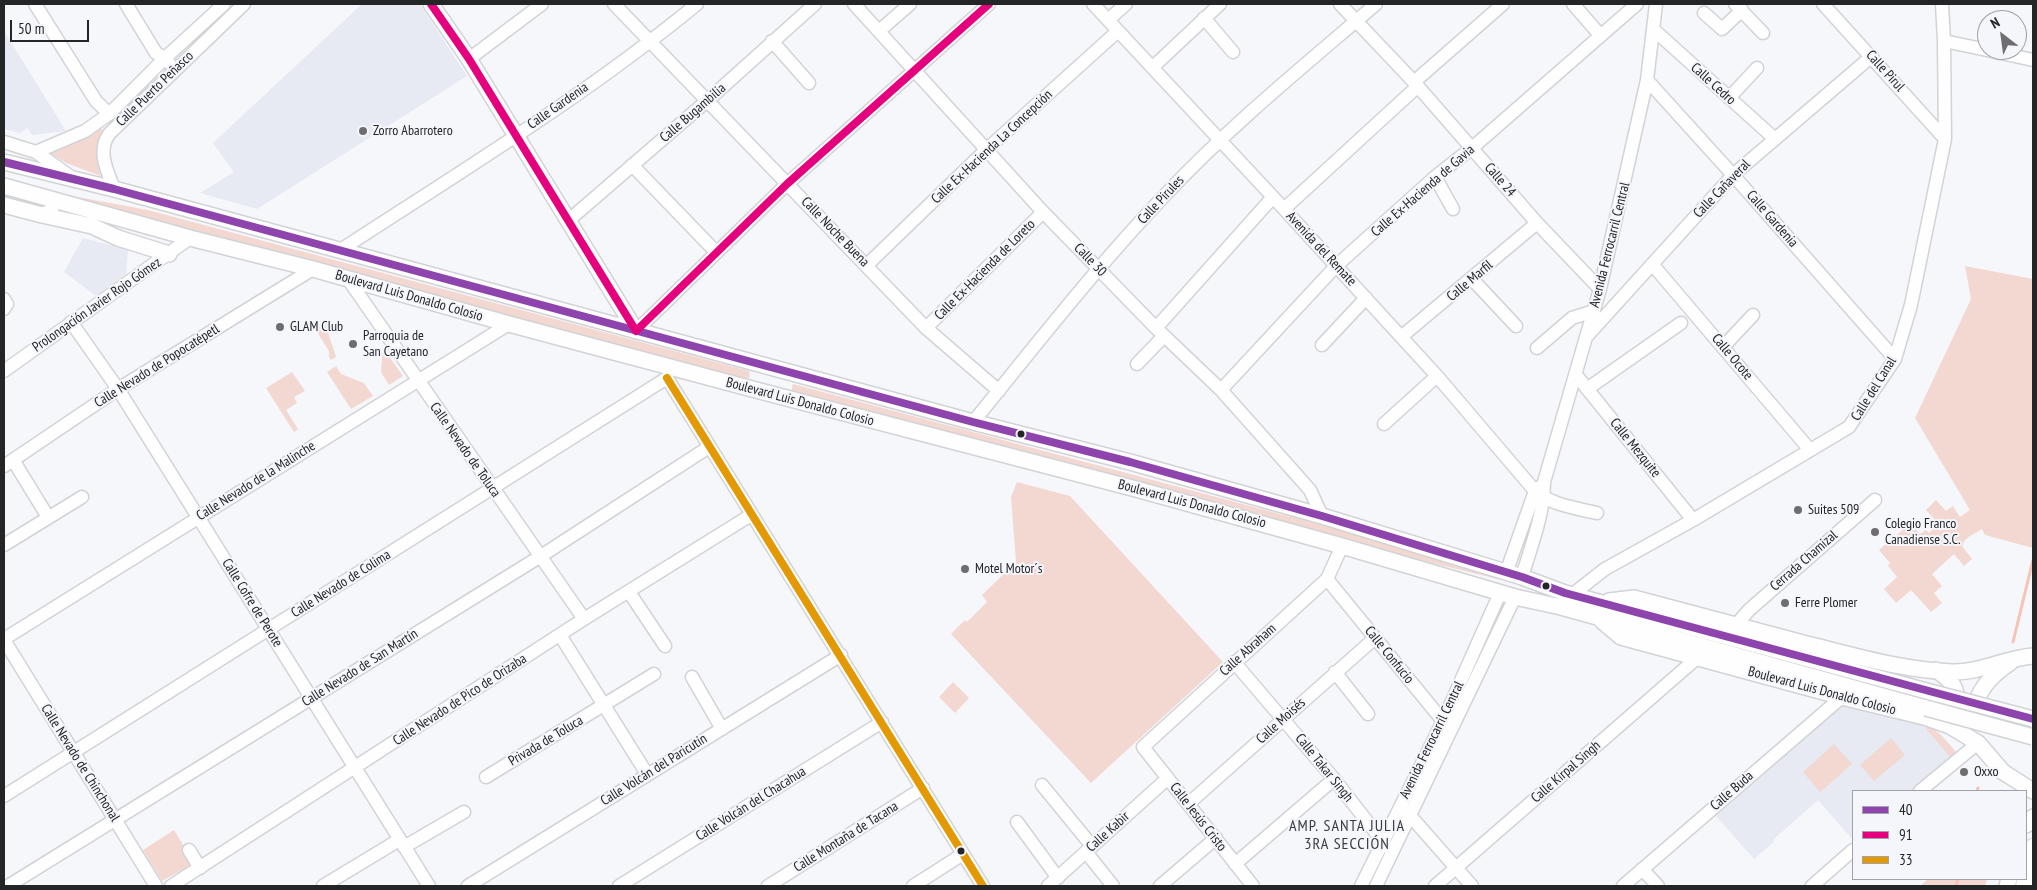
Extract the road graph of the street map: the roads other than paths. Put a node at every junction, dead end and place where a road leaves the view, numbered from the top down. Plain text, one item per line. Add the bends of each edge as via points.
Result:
1 (34, 4) edge
2 (126, 4) edge
3 (244, 4) edge
4 (431, 4) edge
5 (542, 4) edge
6 (614, 4) edge
7 (697, 4) edge
8 (815, 4) edge
9 (854, 4) edge
10 (910, 4) edge
11 (990, 4) edge
12 (1093, 4) edge
13 (1126, 4) edge
14 (1220, 4) edge
15 (1340, 4) edge
16 (1376, 4) edge
17 (1503, 4) edge
18 (1573, 4) edge
19 (1637, 4) edge
20 (1656, 4) edge
21 (1823, 4) edge
22 (1941, 4) edge
23 (227, 7) edge
24 (1738, 7) edge
25 (1704, 13) dead end
26 (1204, 18) junction
27 (1108, 20) junction
28 (1356, 21) junction
29 (1653, 29) junction
30 (1118, 30) junction
31 (879, 31) junction
32 (1763, 33) dead end
33 (1600, 35) junction
34 (651, 41) junction
35 (772, 41) junction
36 (1944, 41) junction
37 (1977, 48) edge
38 (1233, 52) dead end
39 (1872, 56) junction
40 (165, 58) junction
41 (469, 59) junction
42 (1153, 67) junction
43 (1757, 68) dead end
44 (174, 70) junction
45 (914, 70) junction
46 (1647, 80) junction
47 (809, 83) dead end
48 (1416, 84) junction
49 (1729, 98) junction
50 (708, 100) junction
51 (109, 114) junction
52 (517, 135) junction
53 (1220, 139) junction
54 (1775, 139) junction
55 (1945, 139) junction
56 (4, 142) edge
57 (1472, 148) junction
58 (986, 150) junction
59 (36, 152) junction
60 (4, 162) edge
61 (632, 165) junction
62 (1733, 175) junction
63 (1436, 177) junction
64 (75, 180) junction
65 (787, 184) junction
66 (4, 186) edge
67 (114, 189) junction
68 (1274, 197) junction
69 (4, 205) edge
70 (73, 205) junction
71 (1284, 209) junction
72 (1453, 209) dead end
73 (1043, 212) junction
74 (42, 215) junction
75 (569, 220) junction
76 (1537, 223) junction
77 (190, 238) junction
78 (339, 251) junction
79 (716, 252) junction
80 (168, 254) junction
81 (1652, 264) junction
82 (867, 265) junction
83 (1336, 266) junction
84 (313, 269) junction
85 (1099, 270) junction
86 (348, 279) junction
87 (1472, 279) junction
88 (1600, 289) junction
89 (1366, 298) junction
90 (1594, 312) junction
91 (1753, 315) dead end
92 (71, 322) junction
93 (1681, 323) dead end
94 (509, 324) junction
95 (1516, 326) dead end
96 (926, 328) junction
97 (636, 331) junction
98 (1160, 332) junction
99 (1402, 337) junction
100 (1587, 337) junction
101 (1322, 345) dead end
102 (1723, 346) junction
103 (1537, 348) dead end
104 (1894, 360) junction
105 (1137, 364) dead end
106 (4, 371) edge
107 (668, 372) junction
108 (1576, 375) junction
109 (1437, 376) junction
110 (417, 380) junction
111 (118, 389) junction
112 (1587, 389) junction
113 (999, 390) junction
114 (1221, 390) junction
115 (973, 422) junction
116 (1384, 424) dead end
117 (709, 446) junction
118 (1810, 450) junction
119 (8, 463) edge
120 (493, 489) junction
121 (1541, 491) junction
122 (82, 497) dead end
123 (1874, 500) dead end
124 (1597, 513) dead end
125 (752, 515) junction
126 (1322, 516) junction
127 (48, 517) junction
128 (197, 517) junction
129 (1694, 520) junction
130 (4, 545) edge
131 (1342, 546) junction
132 (541, 556) junction
133 (1506, 573) junction
134 (1522, 577) junction
135 (1327, 579) junction
136 (629, 592) junction
137 (1500, 593) junction
138 (1573, 594) junction
139 (1515, 597) junction
140 (1600, 602) junction
141 (1596, 617) junction
142 (584, 619) junction
143 (1736, 625) junction
144 (268, 629) junction
145 (560, 635) junction
146 (1375, 638) junction
147 (4, 639) edge
148 (665, 646) dead end
149 (2033, 648) edge
150 (841, 655) junction
151 (2026, 656) edge
152 (1697, 658) junction
153 (1234, 662) junction
154 (1936, 670) junction
155 (1335, 672) junction
156 (654, 674) dead end
157 (692, 677) dead end
158 (1842, 697) junction
159 (312, 698) junction
160 (605, 705) junction
161 (1368, 714) dead end
162 (1924, 717) junction
163 (1283, 719) junction
164 (2033, 719) edge
165 (882, 722) junction
166 (1447, 726) junction
167 (722, 728) junction
168 (2033, 737) edge
169 (1978, 743) junction
170 (1143, 747) joint
171 (74, 752) junction
172 (356, 768) junction
173 (2003, 772) junction
174 (647, 774) junction
175 (486, 777) dead end
176 (1168, 778) junction
177 (1334, 779) junction
178 (1042, 785) dead end
179 (924, 788) junction
180 (1921, 790) edge
181 (2011, 790) edge
182 (2033, 791) edge
183 (4, 796) edge
184 (1188, 804) junction
185 (1401, 806) junction
186 (464, 812) dead end
187 (1410, 817) junction
188 (116, 820) junction
189 (1017, 822) dead end
190 (1216, 838) junction
191 (1383, 842) junction
192 (402, 843) junction
193 (2033, 848) edge
194 (1089, 849) junction
195 (189, 850) dead end
196 (1852, 851) edge
197 (1392, 853) junction
198 (963, 854) junction
199 (1235, 864) junction
200 (1456, 867) junction
201 (200, 868) junction
202 (1642, 869) junction
203 (2027, 876) edge
204 (1053, 882) edge
205 (8, 886) edge
206 (156, 886) edge
207 (171, 886) edge
208 (323, 886) edge
209 (429, 886) edge
210 (468, 886) edge
211 (619, 886) edge
212 (768, 886) edge
213 (913, 886) edge
214 (983, 886) edge
215 (1112, 886) edge
216 (1160, 886) edge
217 (1253, 886) edge
218 (1361, 886) edge
219 (1376, 886) edge
220 (1435, 886) edge
221 (1472, 886) edge
222 (1623, 886) edge
223 (1658, 886) edge
224 (1812, 886) edge

1 - 51 street via 96,102
2 - 40 street via 156,52
3 - 23 street, Calle Puerto Peñasco
4 - 41 main road
5 - 41 street
6 - 34 street, Calle Noche Buena
7 - 34 street, Calle Gardenia
8 - 35 street, Calle Bugambilia
9 - 31 street, Calle 30
10 - 31 street
11 - 45 street
12 - 27 street, Avenida del Remate
13 - 27 street
14 - 26 street
15 - 28 street, Calle 24
16 - 28 street, Calle Pirules
17 - 48 street
18 - 33 street
19 - 33 street, Calle Ex-Hacienda de Gavia
20 - 29 street, Avenida Ferrocarril Central
21 - 39 street, Calle Pirul
22 - 36 street, Calle del Canal
23 - 40 street, Calle Puerto Peñasco
23 - 44 street, Calle Puerto Peñasco
24 - 25 street via 1722,29
24 - 32 street
26 - 38 street
26 - 42 street
27 - 30 street, Avenida del Remate
28 - 48 street, Calle 24
28 - 53 street, Calle Pirules
29 - 46 street, Avenida Ferrocarril Central
29 - 49 street, Calle Cedro
30 - 42 street, Avenida del Remate
30 - 58 street, Calle Ex-Hacienda La Concepción
31 - 45 street, Calle 30
33 - 57 street, Calle Ex-Hacienda de Gavia
34 - 50 street, Calle Noche Buena
34 - 52 street, Calle Gardenia
35 - 47 street
35 - 50 street, Calle Bugambilia
36 - 37 street
36 - 55 street, Calle del Canal
39 - 54 street, Calle Cañaveral
39 - 55 street, Calle Pirul
40 - 44 street
40 - 51 street, Calle Puerto Peñasco
41 - 52 main road
42 - 53 street, Avenida del Remate
43 - 49 street
44 - 67 street, Calle Puerto Peñasco via 104,141 102,151
45 - 58 street, Calle 30
45 - 65 street
46 - 62 street, Calle Gardenia
46 - 88 street, Avenida Ferrocarril Central
48 - 57 street, Calle 24
48 - 71 street
49 - 54 street, Calle Cedro
50 - 61 street, Calle Bugambilia
50 - 65 street, Calle Noche Buena
51 - 59 street, Calle Puerto Peñasco via 85,131
52 - 75 main road
52 - 78 street, Calle Gardenia
53 - 68 street, Avenida del Remate
53 - 85 street, Calle Pirules via 1165,194
54 - 62 street, Calle Cañaveral
55 - 104 street, Calle del Canal via 1911,305
56 - 59 street
57 - 63 street, Calle Ex-Hacienda de Gavia
57 - 76 street, Calle 24
58 - 73 street, Calle 30
58 - 82 street, Calle Ex-Hacienda La Concepción
59 - 64 street
60 - 64 main road, Boulevard Luis Donaldo Colosio
61 - 75 street, Calle Bugambilia
61 - 79 street
62 - 81 street, Calle Cañaveral
62 - 104 street, Calle Gardenia
63 - 72 street
63 - 83 street, Calle Ex-Hacienda de Gavia
64 - 67 main road, Boulevard Luis Donaldo Colosio
65 - 79 street
65 - 82 street, Calle Noche Buena
66 - 70 main road, Boulevard Luis Donaldo Colosio
67 - 78 main road, Boulevard Luis Donaldo Colosio
68 - 71 street, Avenida del Remate
68 - 98 street
69 - 74 main road
70 - 74 main road
70 - 77 main road, Boulevard Luis Donaldo Colosio
71 - 83 street, Avenida del Remate
73 - 85 street, Calle 30
73 - 96 street, Calle Ex-Hacienda de Loreto
74 - 80 main road via 92,226
75 - 97 main road
76 - 87 street, Calle Marfil
76 - 88 street, Calle 24
77 - 80 street, Prolongación Javier Rojo Gómez
77 - 84 main road, Boulevard Luis Donaldo Colosio
78 - 97 main road, Boulevard Luis Donaldo Colosio
79 - 97 street
80 - 92 street, Prolongación Javier Rojo Gómez
81 - 100 street, Calle Cañaveral
81 - 102 street, Calle Ocote
82 - 96 street, Calle Noche Buena
83 - 89 street, Avenida del Remate
83 - 114 street, Calle Ex-Hacienda de Gavia
84 - 86 main road, Boulevard Luis Donaldo Colosio
84 - 111 street, Calle Nevado de Popocatépetl
85 - 98 street, Calle 30
85 - 113 street, Calle Pirules
86 - 94 main road, Boulevard Luis Donaldo Colosio
86 - 110 street, Calle Nevado de Toluca
87 - 95 street
87 - 99 street, Calle Marfil
88 - 90 street, Avenida Ferrocarril Central
89 - 99 street, Avenida del Remate
89 - 101 street
90 - 100 street, Avenida Ferrocarril Central
90 - 103 street via 1572,318
91 - 102 street
92 - 106 street, Prolongación Javier Rojo Gómez
92 - 111 street, Calle Cofre de Perote
93 - 112 street
94 - 107 main road, Boulevard Luis Donaldo Colosio
94 - 110 street, Calle Nevado de la Malinche
96 - 113 street, Calle Noche Buena
97 - 115 main road, Boulevard Luis Donaldo Colosio
98 - 105 street
98 - 114 street, Calle 30
99 - 109 street, Avenida del Remate
100 - 108 street, Avenida Ferrocarril Central
102 - 118 street, Calle Ocote
104 - 118 street, Calle del Canal via 1850,427
107 - 117 street
107 - 120 street, Calle Nevado de Colima
107 - 131 main road, Boulevard Luis Donaldo Colosio via 1136,489
108 - 112 street, Calle Mezquite
108 - 121 street, Avenida Ferrocarril Central
109 - 116 street
109 - 121 street, Avenida del Remate
110 - 120 street, Calle Nevado de Toluca
110 - 128 street, Calle Nevado de la Malinche
111 - 119 street, Calle Nevado de Popocatépetl
111 - 128 street, Calle Cofre de Perote
112 - 129 street, Calle Mezquite
113 - 115 street, Calle Pirules
114 - 126 street, Calle 30 via 1310,490
115 - 126 main road, Boulevard Luis Donaldo Colosio
117 - 125 street
117 - 132 street, Calle Nevado de San Martín
118 - 129 street, Calle del Canal
119 - 127 street
120 - 132 street, Calle Nevado de Toluca
120 - 144 street, Calle Nevado de Colima
121 - 124 street
121 - 133 street, Avenida Ferrocarril Central
121 - 134 street, Avenida Ferrocarril Central
122 - 127 street
123 - 143 street, Cerrada Chamizal
125 - 136 street, Calle Nevado de Pico de Orizaba
125 - 150 street
126 - 133 main road, Boulevard Luis Donaldo Colosio
127 - 130 street
128 - 144 street, Calle Cofre de Perote
128 - 147 street, Calle Nevado de la Malinche
129 - 138 street, Calle del Canal via 1606,570
131 - 135 street, Calle Abraham
131 - 137 main road, Boulevard Luis Donaldo Colosio
132 - 142 street, Calle Nevado de Toluca
132 - 159 street, Calle Nevado de San Martín
133 - 134 main road, Boulevard Luis Donaldo Colosio
134 - 138 main road, Boulevard Luis Donaldo Colosio
135 - 146 street, Calle Confucio
135 - 153 street, Calle Abraham
136 - 142 street, Calle Nevado de Pico de Orizaba
136 - 148 street
137 - 139 main road, Boulevard Luis Donaldo Colosio
137 - 166 street, Avenida Ferrocarril Central
138 - 140 main road, Boulevard Luis Donaldo Colosio
139 - 141 main road, Boulevard Luis Donaldo Colosio
139 - 166 street, Avenida Ferrocarril Central
140 - 143 main road, Boulevard Luis Donaldo Colosio via 1634,598
140 - 164 main road, Boulevard Luis Donaldo Colosio, bridge
141 - 152 main road, Boulevard Luis Donaldo Colosio via 1621,637
141 - 168 main road, Boulevard Luis Donaldo Colosio, bridge
142 - 145 street, Calle Nevado de Pico de Orizaba
143 - 154 main road, Boulevard Luis Donaldo Colosio via 1878,662
144 - 159 street, Calle Cofre de Perote
144 - 171 street, Calle Nevado de Colima
145 - 160 street
145 - 172 street, Calle Nevado de Pico de Orizaba
146 - 155 street, Calle Moisés
146 - 166 street, Calle Confucio
147 - 171 street, Calle Nevado de Chinchonal
149 - 151 main road
150 - 165 street
150 - 167 street, Calle Volcán del Paricutín
151 - 154 main road, Boulevard Luis Donaldo Colosio via 1973,670
151 - 169 main road via 1988,681 1979,692 1973,716
152 - 158 main road, Boulevard Luis Donaldo Colosio
152 - 200 street, Calle Kirpal Singh
153 - 163 street, Calle Takar Singh
153 - 170 street, Calle Abraham
154 - 162 main road via 1952,684 1956,701 1949,711
155 - 161 street
155 - 163 street, Calle Moisés
156 - 160 street, Privada de Toluca
157 - 167 street
158 - 162 main road, Boulevard Luis Donaldo Colosio
158 - 202 street, Calle Buda
159 - 172 street, Calle Cofre de Perote
159 - 188 street, Calle Nevado de San Martín
160 - 174 street
160 - 175 street, Privada de Toluca
162 - 169 main road, Boulevard Luis Donaldo Colosio via 1950,726
163 - 177 street, Calle Takar Singh
163 - 184 street, Calle Moisés
165 - 179 street
165 - 211 street, Calle Volcán del Chacahua
166 - 185 street, Avenida Ferrocarril Central
166 - 187 street, Avenida Ferrocarril Central
167 - 174 street, Calle Volcán del Paricutín
169 - 173 main road, Boulevard Luis Donaldo Colosio
169 - 180 street
170 - 176 street, Calle Jesús Cristo
171 - 183 street, Calle Nevado de Colima
171 - 188 street, Calle Nevado de Chinchonal
172 - 192 street, Calle Cofre de Perote
172 - 201 street, Calle Nevado de Pico de Orizaba
173 - 181 main road
173 - 182 main road, Boulevard Luis Donaldo Colosio
174 - 210 street, Calle Volcán del Paricutín
176 - 184 street, Calle Jesús Cristo
176 - 194 street, Calle Kabir
177 - 191 street, Calle Takar Singh
177 - 199 street
178 - 194 street
179 - 198 street
179 - 212 street, Calle Montaña de Tacana
184 - 190 street, Calle Jesús Cristo
185 - 187 street
185 - 191 street, Avenida Ferrocarril Central
186 - 192 street
187 - 197 street, Avenida Ferrocarril Central
187 - 200 street
188 - 205 street, Calle Nevado de San Martín
188 - 206 street, Calle Nevado de Chinchonal
189 - 204 street
190 - 199 street, Calle Jesús Cristo
190 - 216 street
191 - 197 street, Calle Takar Singh
191 - 218 street, Avenida Ferrocarril Central
192 - 208 street
192 - 209 street, Calle Cofre de Perote
193 - 203 highway
194 - 204 street, Calle Kabir
194 - 215 street
195 - 201 street
196 - 224 street
197 - 219 street, Avenida Ferrocarril Central
198 - 213 street
198 - 214 street
199 - 217 street, Calle Jesús Cristo
200 - 220 street, Calle Kirpal Singh
200 - 221 street
201 - 207 street, Calle Nevado de Pico de Orizaba
202 - 222 street, Calle Buda
202 - 223 street

